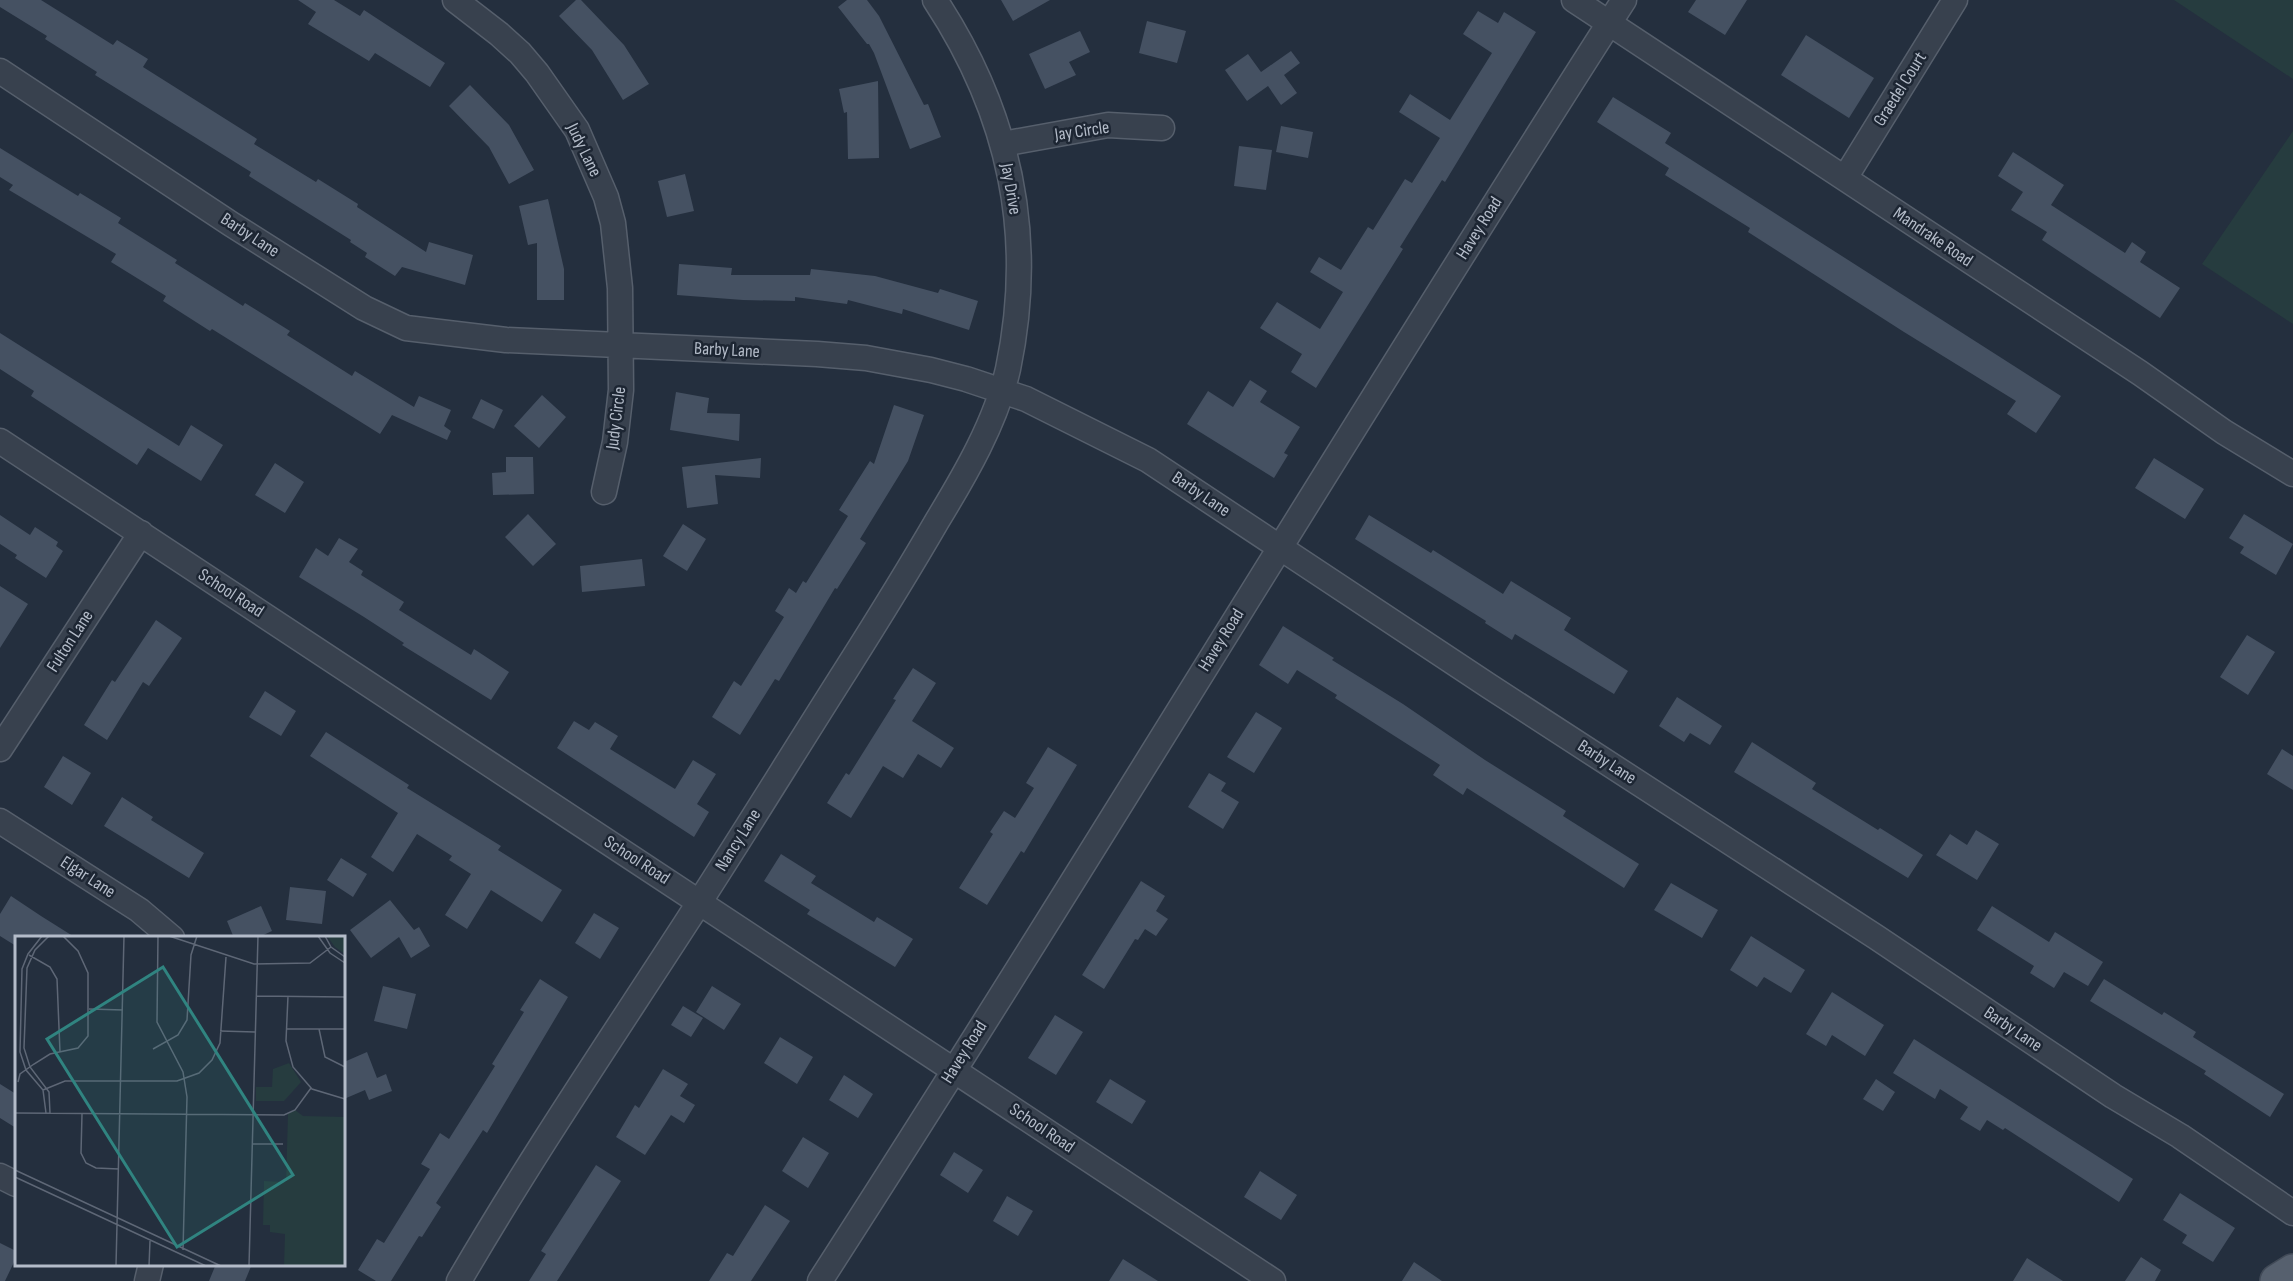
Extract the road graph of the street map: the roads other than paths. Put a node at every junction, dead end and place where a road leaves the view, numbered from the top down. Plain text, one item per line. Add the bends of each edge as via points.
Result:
1 (455, 0) edge
2 (936, 0) edge
3 (1574, 0) edge
4 (1624, 0) edge
5 (1955, 0) edge
6 (1609, 24) junction
7 (0, 71) edge
8 (1162, 128) dead end
9 (1002, 144) junction
10 (1845, 178) junction
11 (621, 344) junction
12 (1001, 391) junction
13 (0, 441) edge
14 (2293, 474) edge
15 (604, 492) dead end
16 (141, 533) junction
17 (1279, 547) junction
18 (0, 749) edge
19 (0, 821) edge
20 (700, 902) junction
21 (170, 936) edge
22 (953, 1069) junction
23 (0, 1176) edge
24 (15, 1184) edge
25 (2293, 1213) edge
26 (151, 1266) edge
27 (2293, 1271) edge
28 (147, 1281) edge
29 (459, 1281) edge
30 (820, 1281) edge
31 (1273, 1281) edge
32 (2277, 1281) edge

1 - 11 street, Judy Lane via 520,53 586,147 613,223
2 - 9 street, Jay Drive via 979,79
3 - 6 street, Mandrake Road
4 - 6 street, Havey Road
5 - 10 street, Graedel Court
6 - 10 street, Mandrake Road
6 - 17 street, Havey Road
7 - 11 street, Barby Lane via 316,278 406,328 506,340
8 - 9 street, Jay Circle via 1108,125
9 - 12 street, Jay Drive via 1014,193 1020,243 1018,309
10 - 14 street, Mandrake Road
11 - 12 street, Barby Lane via 866,358 931,370
11 - 15 street, Judy Circle via 621,390
12 - 17 street, Barby Lane via 1026,399 1148,460
12 - 20 street, Nancy Lane via 974,459 899,586
13 - 16 street, School Road
16 - 18 street, Fulton Lane
16 - 20 street, School Road
17 - 22 street, Havey Road
17 - 25 street, Barby Lane
19 - 21 street, Elgar Lane via 139,910
20 - 22 street, School Road
20 - 29 street, Nancy Lane via 536,1154
22 - 30 street, Havey Road
22 - 31 street, School Road
23 - 24 street
26 - 28 street
27 - 32 main road

